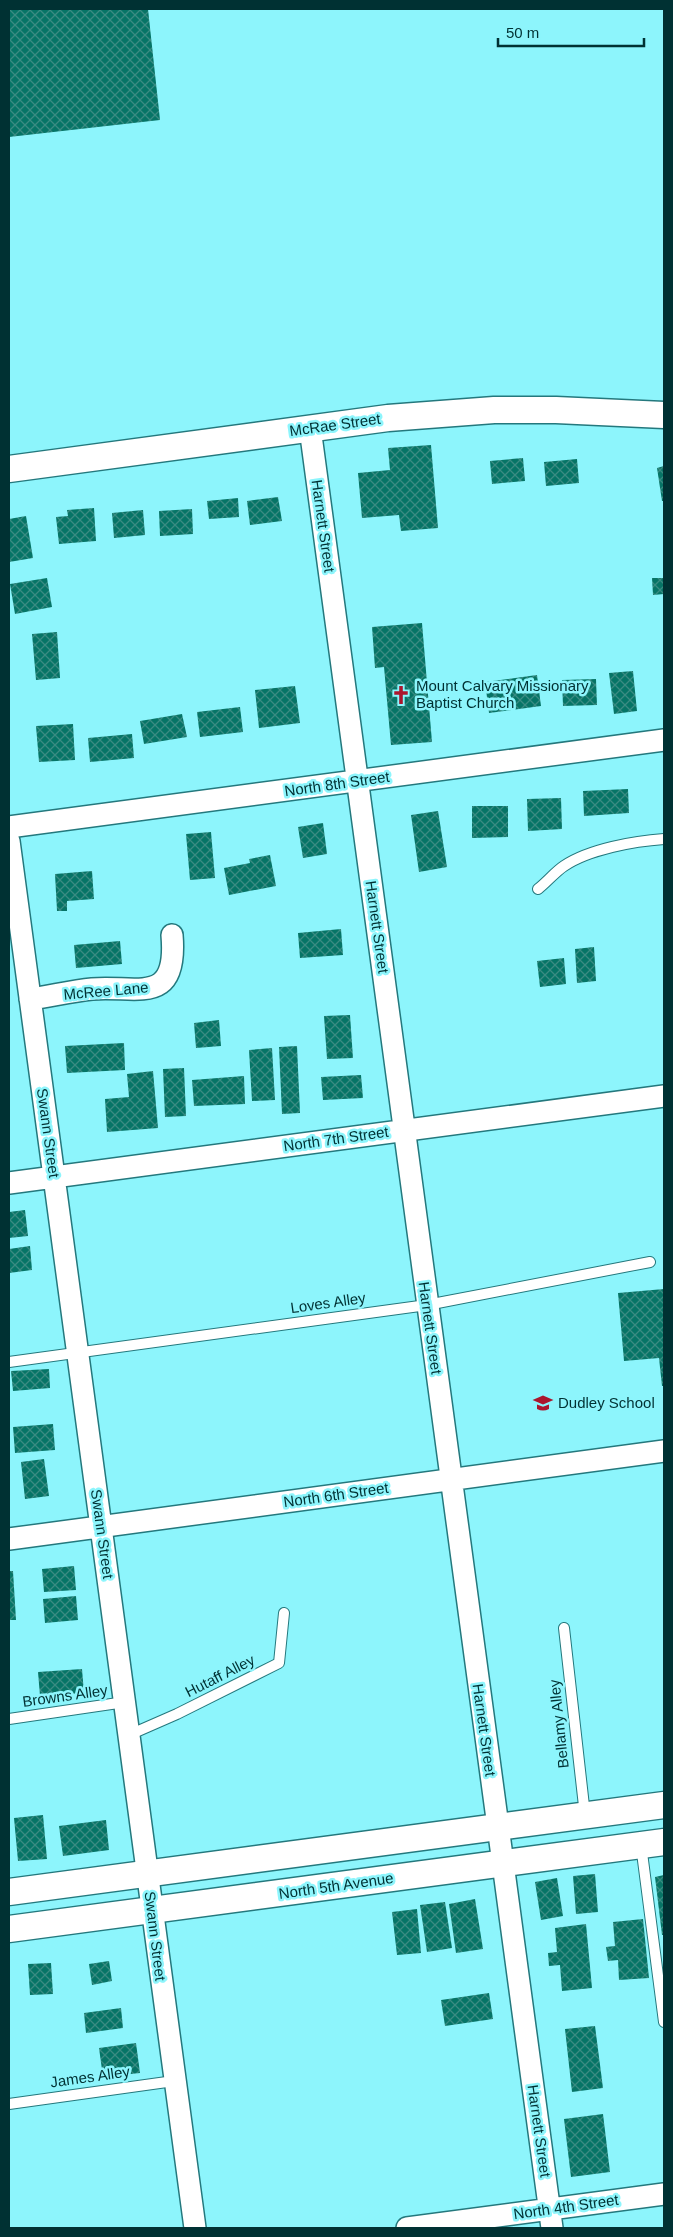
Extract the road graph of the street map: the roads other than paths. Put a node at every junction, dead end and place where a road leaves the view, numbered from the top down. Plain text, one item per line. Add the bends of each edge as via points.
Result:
1 (664, 415) edge
2 (310, 428) junction
3 (9, 469) edge
4 (664, 740) edge
5 (357, 781) junction
6 (9, 827) edge
7 (664, 839) edge
8 (9, 840) edge
9 (538, 889) dead end
10 (172, 936) dead end
11 (30, 999) junction
12 (664, 1096) edge
13 (403, 1129) junction
14 (54, 1177) junction
15 (9, 1183) edge
16 (650, 1262) dead end
17 (427, 1305) junction
18 (78, 1352) junction
19 (9, 1362) edge
20 (664, 1451) edge
21 (451, 1480) junction
22 (101, 1526) junction
23 (9, 1539) edge
24 (284, 1613) dead end
25 (564, 1628) dead end
26 (125, 1702) junction
27 (9, 1719) edge
28 (129, 1735) junction
29 (664, 1805) edge
30 (585, 1816) junction
31 (498, 1828) junction
32 (653, 1843) edge
33 (502, 1863) junction
34 (147, 1873) junction
35 (9, 1892) edge
36 (152, 1910) junction
37 (9, 1929) edge
38 (664, 2022) edge
39 (174, 2081) junction
40 (9, 2104) edge
41 (664, 2194) edge
42 (550, 2219) edge
43 (195, 2228) edge
44 (407, 2228) edge

1 - 2 street, McRae Street via 494,410
2 - 3 street, McRae Street
2 - 5 street, Harnett Street
4 - 5 street, North 8th Street
5 - 6 street, North 8th Street
5 - 13 street, Harnett Street
7 - 9 lane via 589,854 564,866
8 - 11 street, Swann Street
10 - 11 street, McRee Lane via 173,950 168,971 160,985 129,991 94,989
11 - 14 street, Swann Street
12 - 13 street, North 7th Street
13 - 14 street, North 7th Street
13 - 17 street, Harnett Street
14 - 15 street, North 7th Street
14 - 18 street, Swann Street
16 - 17 lane, Loves Alley
17 - 18 lane, Loves Alley
17 - 21 street, Harnett Street
18 - 19 lane, Loves Alley
18 - 22 street, Swann Street
20 - 21 street, North 6th Street
21 - 22 street, North 6th Street
21 - 31 street, Harnett Street
22 - 23 street, North 6th Street
22 - 26 street, Swann Street
24 - 28 lane, Hutaff Alley via 279,1663
25 - 30 lane, Bellamy Alley
26 - 27 lane, Browns Alley
26 - 28 street, Swann Street
28 - 34 street, Swann Street
29 - 30 street
30 - 31 street
31 - 33 street, Harnett Street
31 - 34 street
32 - 33 street, North 5th Avenue
32 - 38 lane
33 - 36 street, North 5th Avenue
33 - 42 street, Harnett Street
34 - 35 street
34 - 36 street, Swann Street
36 - 37 street, North 5th Avenue
36 - 39 street, Swann Street
39 - 40 lane, James Alley
39 - 43 street, Swann Street
41 - 42 street, North 4th Street
42 - 44 street, North 4th Street

